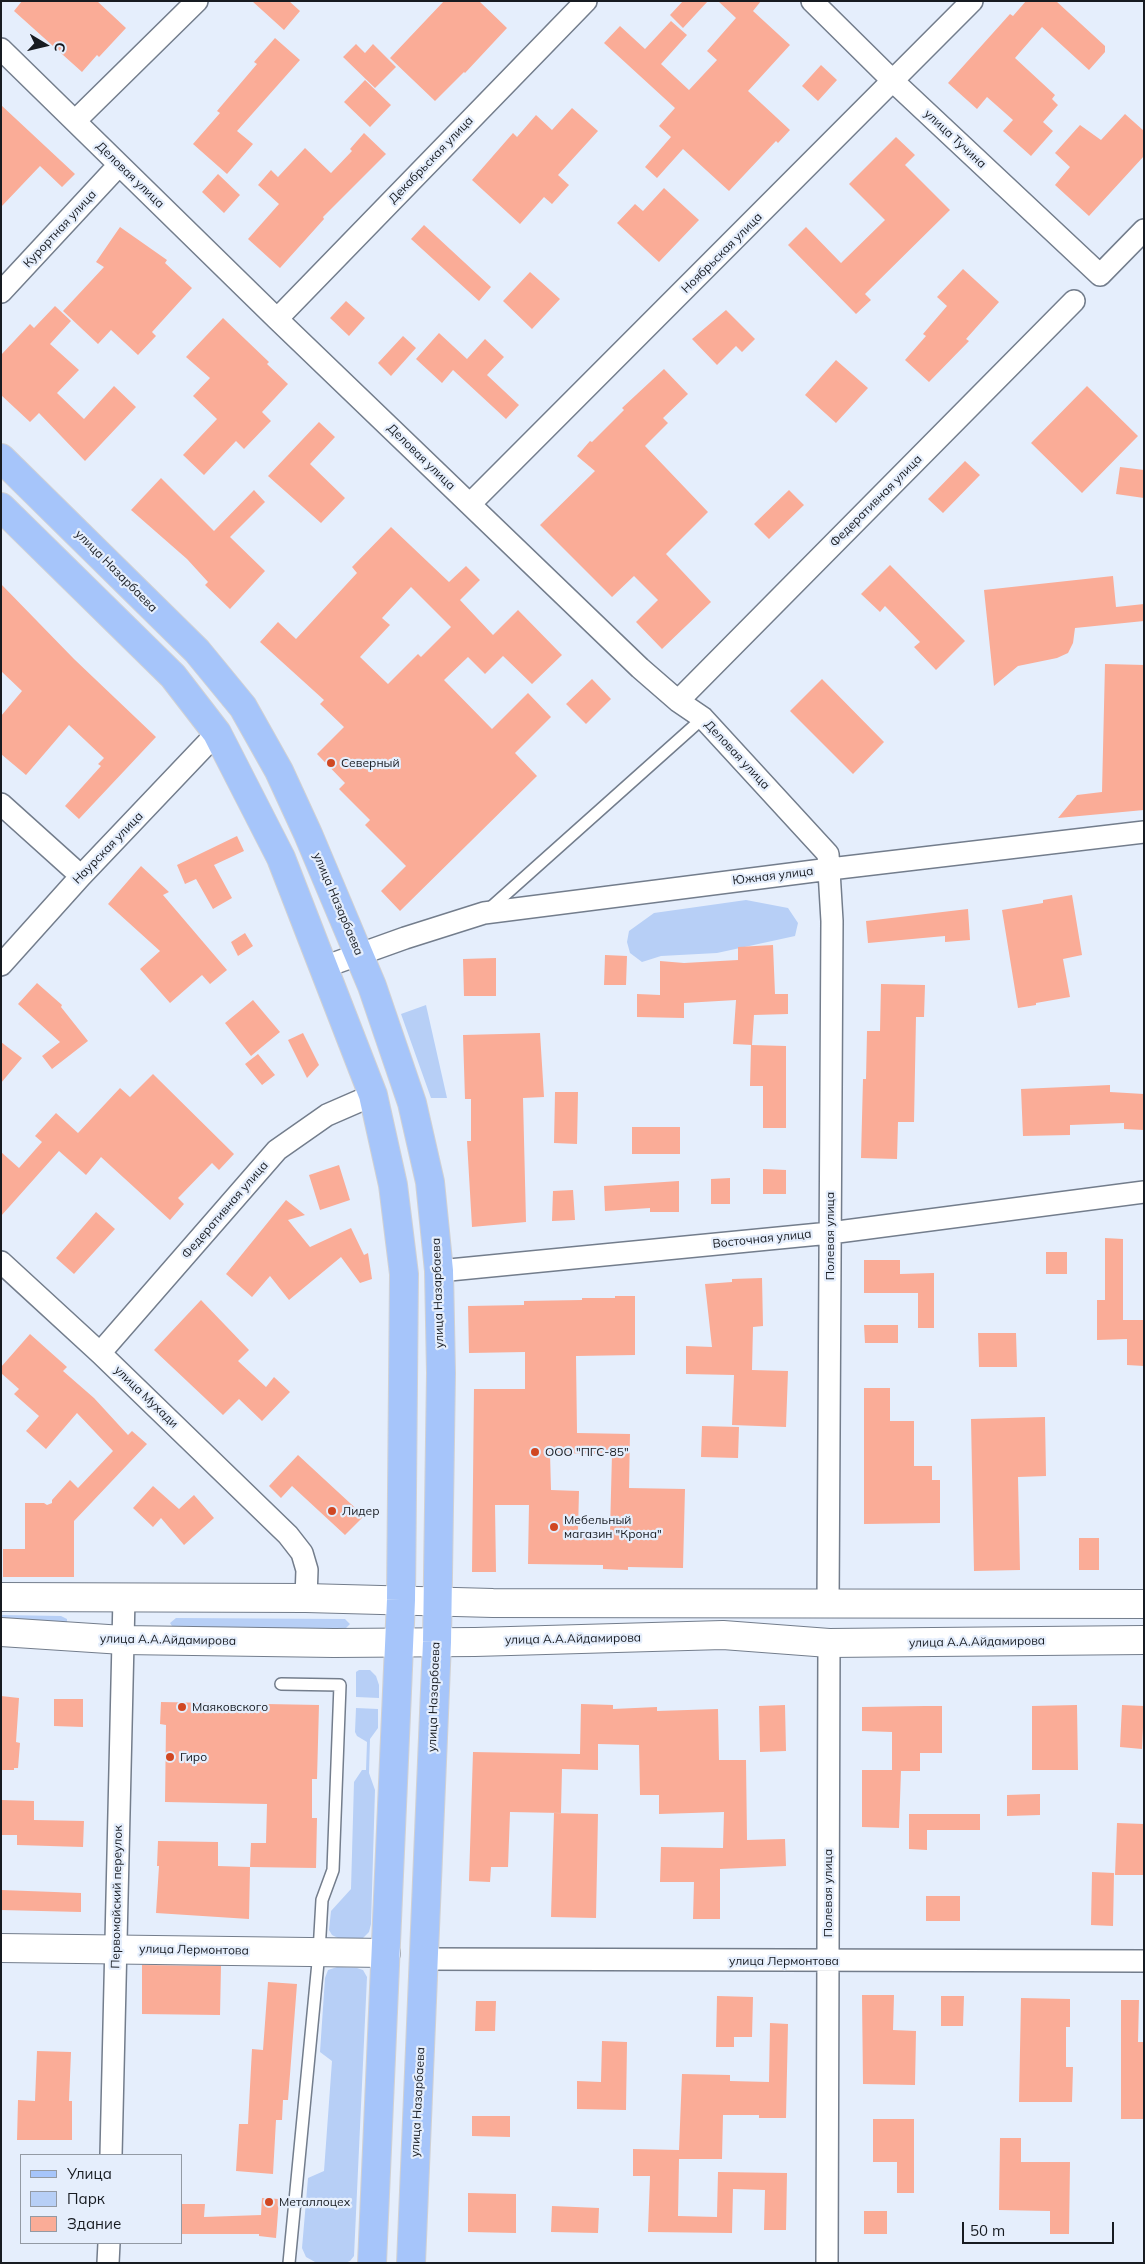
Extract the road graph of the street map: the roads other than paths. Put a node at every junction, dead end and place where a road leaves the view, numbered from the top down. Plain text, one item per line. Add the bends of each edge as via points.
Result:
1 (197, 1) edge
2 (586, 1) edge
3 (812, 1) edge
4 (972, 1) edge
5 (1, 49) edge
6 (894, 82) junction
7 (75, 121) junction
8 (119, 165) junction
9 (1144, 230) edge
10 (1, 292) edge
11 (1074, 301) dead end
12 (277, 319) junction
13 (1, 458) edge
14 (470, 504) junction
15 (1, 507) edge
16 (678, 701) junction
17 (703, 718) junction
18 (217, 733) junction
19 (1, 804) edge
20 (1144, 832) edge
21 (830, 869) junction
22 (81, 876) junction
23 (484, 913) junction
24 (359, 954) junction
25 (1, 965) edge
26 (324, 967) junction
27 (373, 1095) junction
28 (1144, 1192) edge
29 (830, 1233) junction
30 (1, 1262) edge
31 (439, 1272) junction
32 (100, 1353) junction
33 (1, 1597) edge
34 (124, 1598) junction
35 (306, 1598) junction
36 (401, 1600) junction
37 (437, 1601) junction
38 (724, 1603) junction
39 (828, 1603) junction
40 (1144, 1604) edge
41 (1, 1632) edge
42 (723, 1635) junction
43 (123, 1640) junction
44 (1144, 1640) edge
45 (400, 1642) junction
46 (437, 1642) junction
47 (830, 1643) junction
48 (281, 1684) dead end
49 (1, 1948) edge
50 (116, 1949) junction
51 (319, 1952) junction
52 (386, 1953) junction
53 (425, 1959) junction
54 (828, 1961) junction
55 (1144, 1961) edge
56 (111, 2154) edge
57 (109, 2244) edge
58 (108, 2263) edge
59 (289, 2263) edge
60 (372, 2263) edge
61 (411, 2263) edge
62 (827, 2263) edge

1 - 7 street
2 - 12 street, Декабрьская улица
3 - 6 street, улица Тучина
4 - 6 street, Ноябрьская улица
5 - 7 street, Деловая улица
6 - 9 street, улица Тучина via 1100,275
6 - 14 street, Ноябрьская улица
7 - 8 street, Деловая улица
8 - 10 street, Курортная улица
8 - 12 street, Деловая улица
11 - 16 street, Федеративная улица
12 - 14 street, Деловая улица
13 - 24 main road, улица Назарбаева via 197,651 243,707 308,834
14 - 16 street, Деловая улица
15 - 18 main road via 173,676
16 - 17 street, Деловая улица
17 - 21 street, Деловая улица via 828,854
17 - 23 lane
18 - 22 street, Наурская улица
18 - 26 main road via 281,858
19 - 22 street
20 - 21 street, Южная улица
21 - 23 street, Южная улица
21 - 29 street, Полевая улица
22 - 25 street, Наурская улица
23 - 24 street, Южная улица
24 - 26 street, Южная улица
24 - 31 main road, улица Назарбаева via 412,1103 430,1182
26 - 27 main road
27 - 32 street, Федеративная улица via 327,1115 277,1150
27 - 36 main road via 393,1185 404,1274
28 - 29 street, Восточная улица
29 - 31 street, Восточная улица
29 - 39 street, Полевая улица
30 - 32 street, улица Мухади
31 - 37 main road, улица Назарбаева via 441,1374
32 - 35 street, улица Мухади via 288,1535 302,1553 307,1570
33 - 34 main road
34 - 35 main road
34 - 43 street, Первомайский переулок
35 - 36 main road
36 - 37 main road
36 - 45 main road
37 - 38 main road
37 - 46 main road, улица Назарбаева
38 - 39 main road
38 - 42 main road
39 - 40 main road
41 - 43 main road, улица А.А.Айдамирова
42 - 46 main road, улица А.А.Айдамирова
42 - 47 main road, улица А.А.Айдамирова
43 - 45 main road, улица А.А.Айдамирова
43 - 50 street, Первомайский переулок
44 - 47 main road, улица А.А.Айдамирова
45 - 46 main road, улица А.А.Айдамирова
45 - 52 main road
46 - 53 main road, улица Назарбаева
47 - 54 street, Полевая улица
48 - 51 lane via 340,1685 333,1870 322,1900
49 - 50 main road, улица Лермонтова
50 - 51 main road, улица Лермонтова
50 - 56 street, Первомайский переулок
51 - 52 main road, улица Лермонтова
51 - 59 lane
52 - 60 main road
53 - 54 street, улица Лермонтова
53 - 61 main road, улица Назарбаева
54 - 55 street, улица Лермонтова
54 - 62 street, Полевая улица
57 - 58 street

